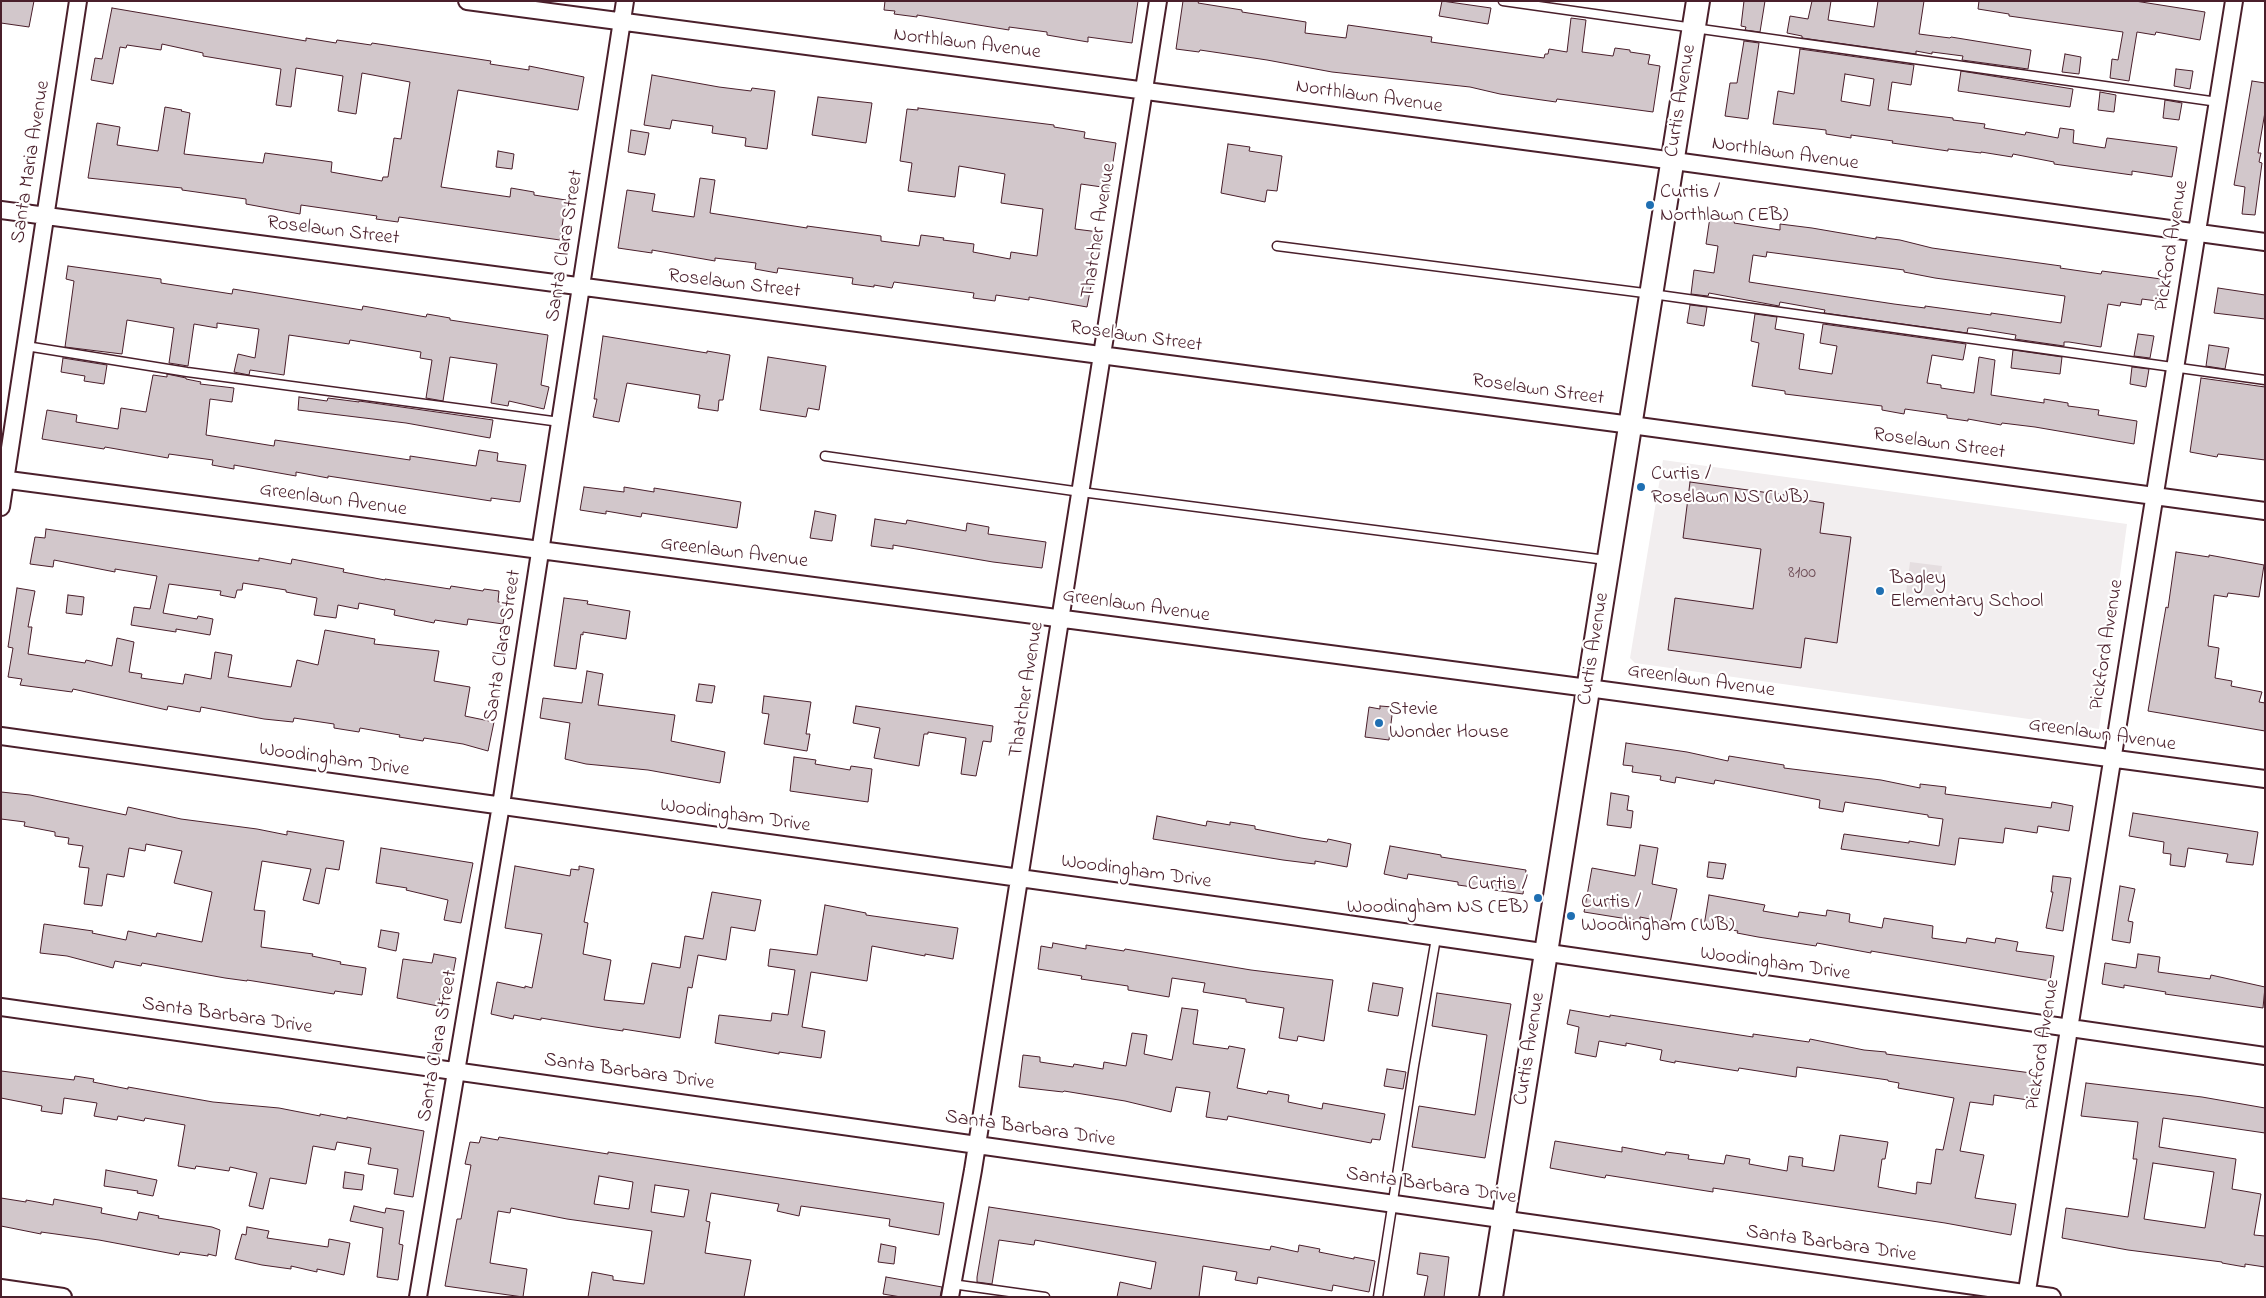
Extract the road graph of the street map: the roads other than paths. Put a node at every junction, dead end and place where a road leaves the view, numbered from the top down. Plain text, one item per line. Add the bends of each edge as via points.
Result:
1 (78, 1) edge
2 (467, 1) edge
3 (625, 1) edge
4 (1158, 1) edge
5 (1503, 1) edge
6 (1698, 1) edge
7 (2234, 1) edge
8 (622, 22) junction
9 (1694, 28) junction
10 (1144, 90) junction
11 (2218, 102) junction
12 (1673, 161) junction
13 (1, 210) edge
14 (45, 216) junction
15 (2197, 232) junction
16 (2265, 242) edge
17 (1277, 246) dead end
18 (582, 286) junction
19 (1652, 294) junction
20 (26, 346) junction
21 (1102, 355) junction
22 (2175, 367) junction
23 (2265, 380) edge
24 (560, 422) junction
25 (1630, 425) junction
26 (825, 456) dead end
27 (3, 479) edge
28 (1081, 492) junction
29 (2154, 496) junction
30 (1, 507) edge
31 (2265, 511) edge
32 (540, 550) junction
33 (1609, 560) junction
34 (1060, 618) junction
35 (1588, 688) junction
36 (1, 736) edge
37 (2112, 758) junction
38 (2265, 779) edge
39 (501, 805) junction
40 (1020, 878) junction
41 (1436, 938) junction
42 (1546, 954) junction
43 (1, 1007) edge
44 (2068, 1028) junction
45 (2265, 1056) edge
46 (456, 1070) junction
47 (977, 1143) junction
48 (1393, 1203) junction
49 (1504, 1219) junction
50 (1, 1288) edge
51 (951, 1290) edge
52 (2026, 1295) edge
53 (63, 1297) edge
54 (418, 1297) edge
55 (1045, 1297) edge
56 (1378, 1297) edge
57 (1491, 1297) edge
58 (2052, 1297) edge

1 - 14 street, Santa Maria Avenue
2 - 8 street, Northlawn Avenue
3 - 8 street, Santa Clara Street
4 - 10 street, Thatcher Avenue
5 - 9 lane
6 - 9 street, Curtis Avenue
7 - 11 street, Pickford Avenue
8 - 10 street, Northlawn Avenue
8 - 18 street, Santa Clara Street
9 - 11 lane
9 - 12 street, Curtis Avenue
10 - 12 street, Northlawn Avenue
10 - 21 street, Thatcher Avenue
11 - 15 street, Pickford Avenue
12 - 15 street, Northlawn Avenue
12 - 19 street, Curtis Avenue
13 - 14 street, Roselawn Street
14 - 18 street, Roselawn Street
14 - 20 street, Santa Maria Avenue
15 - 16 street, Northlawn Avenue
15 - 22 street, Pickford Avenue
17 - 19 lane
18 - 21 street, Roselawn Street
18 - 24 street, Santa Clara Street
19 - 22 lane
19 - 25 street, Curtis Avenue
20 - 24 lane via 187,372
20 - 27 street, Santa Maria Avenue
21 - 25 street, Roselawn Street
21 - 28 street, Thatcher Avenue
22 - 23 lane
22 - 29 street, Pickford Avenue
24 - 32 street, Santa Clara Street
25 - 29 street, Roselawn Street
25 - 33 street, Curtis Avenue
26 - 28 lane
27 - 30 street, Santa Maria Avenue
27 - 32 street, Greenlawn Avenue
28 - 33 lane
28 - 34 street, Thatcher Avenue
29 - 31 street, Roselawn Street
29 - 37 street, Pickford Avenue
32 - 34 street, Greenlawn Avenue
32 - 39 street, Santa Clara Street
33 - 35 street, Curtis Avenue
34 - 35 street, Greenlawn Avenue
34 - 40 street, Thatcher Avenue
35 - 37 street, Greenlawn Avenue
35 - 42 street, Curtis Avenue
36 - 39 street, Woodingham Drive
37 - 38 street, Greenlawn Avenue
37 - 44 street, Pickford Avenue
39 - 40 street, Woodingham Drive
39 - 46 street, Santa Clara Street
40 - 41 street, Woodingham Drive
40 - 47 street, Thatcher Avenue
41 - 42 street, Woodingham Drive
41 - 48 lane
42 - 44 street, Woodingham Drive
42 - 49 street, Curtis Avenue
43 - 46 street, Santa Barbara Drive
44 - 45 street, Woodingham Drive
44 - 52 street, Pickford Avenue
46 - 47 street, Santa Barbara Drive
46 - 54 street, Santa Clara Street
47 - 48 street, Santa Barbara Drive
47 - 51 street, Thatcher Avenue
48 - 49 street, Santa Barbara Drive
48 - 56 lane
49 - 52 street, Santa Barbara Drive
49 - 57 street, Curtis Avenue
50 - 53 street
51 - 55 lane
52 - 58 street, Santa Barbara Drive

